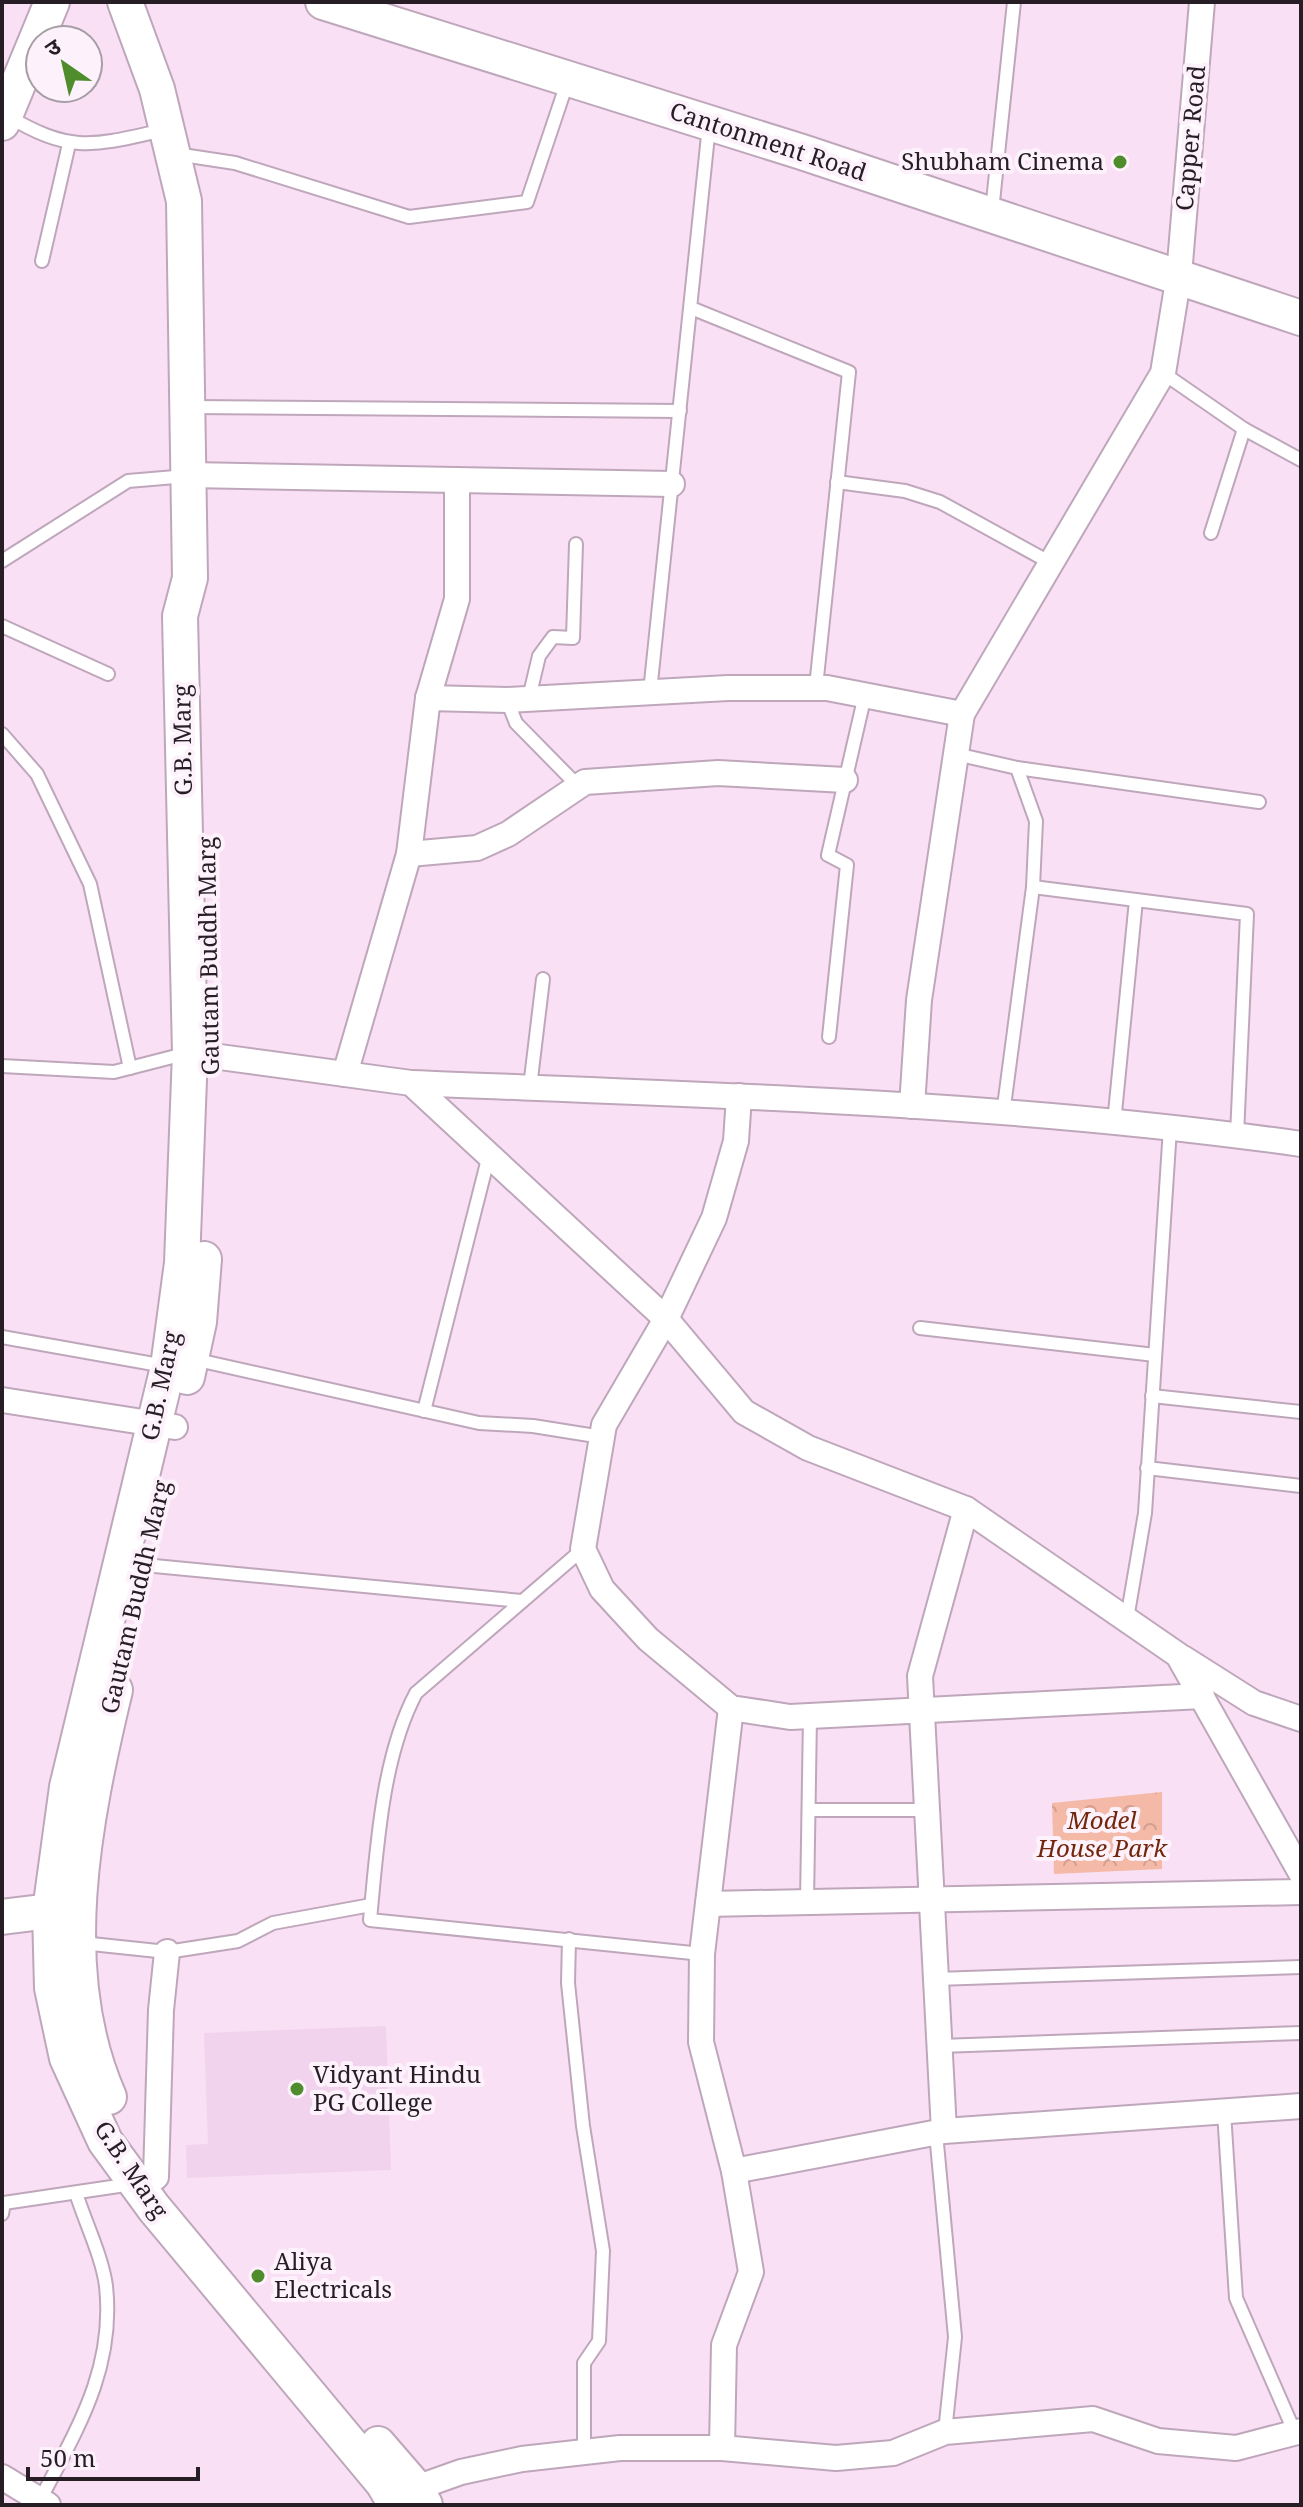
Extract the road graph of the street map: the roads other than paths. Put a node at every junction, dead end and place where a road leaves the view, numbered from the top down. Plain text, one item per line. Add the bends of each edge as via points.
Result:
1 (52, 2) edge
2 (125, 2) edge
3 (323, 2) edge
4 (1014, 2) edge
5 (1202, 2) edge
6 (568, 79) junction
7 (4, 119) edge
8 (710, 123) junction
9 (170, 141) junction
10 (69, 144) junction
11 (992, 214) junction
12 (42, 261) dead end
13 (1179, 275) junction
14 (691, 308) junction
15 (1300, 316) edge
16 (1163, 373) junction
17 (189, 407) junction
18 (680, 411) junction
19 (1244, 429) junction
20 (1301, 460) edge
21 (190, 475) junction
22 (457, 480) junction
23 (837, 482) junction
24 (672, 484) junction
25 (1211, 533) dead end
26 (576, 544) dead end
27 (2, 561) edge
28 (1051, 563) junction
29 (2, 626) edge
30 (108, 674) dead end
31 (816, 687) junction
32 (650, 692) junction
33 (865, 695) junction
34 (428, 698) junction
35 (518, 699) junction
36 (962, 714) junction
37 (2, 734) edge
38 (956, 754) junction
39 (1017, 768) junction
40 (845, 780) junction
41 (578, 786) junction
42 (1259, 802) dead end
43 (409, 854) junction
44 (1033, 887) junction
45 (1136, 900) junction
46 (543, 979) dead end
47 (829, 1037) dead end
48 (200, 1054) junction
49 (2, 1066) edge
50 (130, 1068) junction
51 (345, 1074) junction
52 (411, 1083) junction
53 (530, 1087) junction
54 (739, 1096) junction
55 (912, 1106) junction
56 (1003, 1114) junction
57 (1114, 1123) junction
58 (1170, 1128) junction
59 (1237, 1135) junction
60 (1301, 1144) edge
61 (489, 1155) junction
62 (666, 1319) junction
63 (920, 1328) dead end
64 (2, 1337) edge
65 (1155, 1355) junction
66 (179, 1363) junction
67 (1152, 1396) junction
68 (2, 1400) edge
69 (424, 1411) junction
70 (1301, 1412) edge
71 (165, 1425) junction
72 (602, 1437) junction
73 (1147, 1468) junction
74 (1301, 1486) edge
75 (966, 1509) junction
76 (583, 1549) junction
77 (144, 1565) junction
78 (522, 1601) junction
79 (1127, 1619) junction
80 (1178, 1655) junction
81 (1202, 1696) junction
82 (731, 1708) junction
83 (922, 1710) junction
84 (810, 1716) junction
85 (1301, 1719) edge
86 (809, 1810) junction
87 (927, 1810) junction
88 (1301, 1873) edge
89 (1301, 1892) edge
90 (932, 1900) junction
91 (807, 1903) junction
92 (708, 1904) junction
93 (371, 1905) junction
94 (2, 1917) edge
95 (69, 1922) junction
96 (569, 1939) junction
97 (167, 1952) junction
98 (702, 1954) junction
99 (1301, 1967) edge
100 (936, 1979) junction
101 (1301, 2033) edge
102 (940, 2046) junction
103 (1301, 2106) edge
104 (1224, 2112) junction
105 (940, 2132) junction
106 (734, 2171) junction
107 (146, 2180) junction
108 (76, 2193) junction
109 (2, 2214) edge
110 (945, 2432) junction
111 (1298, 2432) edge
112 (722, 2448) junction
113 (584, 2452) junction
114 (2, 2477) edge
115 (405, 2501) edge
116 (44, 2502) edge

1 - 7 street
2 - 9 street, G.B. Marg
3 - 6 street, Cantonment Road
4 - 11 lane
5 - 13 street, Capper Road
6 - 8 street, Cantonment Road
6 - 9 lane via 527,202 409,217
7 - 10 lane
8 - 11 street, Cantonment Road
8 - 14 lane
9 - 10 lane
9 - 17 street, G.B. Marg via 184,201
10 - 12 lane
11 - 13 street, Cantonment Road
13 - 15 street, Cantonment Road
13 - 16 street, Capper Road
14 - 18 lane
14 - 23 lane via 849,372
16 - 19 lane
16 - 28 street
17 - 18 lane
17 - 21 street, G.B. Marg
18 - 24 lane
19 - 20 lane
19 - 25 lane
21 - 22 street
21 - 27 lane via 128,481
21 - 48 street, G.B. Marg via 190,578 180,616
22 - 24 street
22 - 34 street via 457,599
23 - 28 lane via 905,491 940,502
23 - 31 lane
24 - 32 lane
26 - 35 lane via 573,638 553,637
28 - 36 street
29 - 30 lane
31 - 32 street
31 - 33 street
32 - 35 street
33 - 36 street
33 - 40 lane
34 - 35 street
34 - 43 street
35 - 41 lane via 516,723
36 - 38 street
37 - 50 lane via 37,774 90,884
38 - 39 lane
38 - 55 street via 919,1000
39 - 42 lane
39 - 44 lane via 1036,821
40 - 41 street via 718,773 607,778
40 - 47 lane via 828,855 847,865
41 - 43 street via 508,834 477,848
43 - 51 street
44 - 45 lane
44 - 56 lane
45 - 57 lane
45 - 59 lane via 1247,914
46 - 53 lane
48 - 50 lane
48 - 51 street
48 - 66 street, G.B. Marg
49 - 50 lane via 114,1072
51 - 52 street
52 - 53 street
52 - 61 street
53 - 54 street
54 - 55 street
54 - 62 street via 736,1141 714,1218
55 - 56 street
56 - 57 street
57 - 58 street
58 - 59 street
58 - 65 lane
59 - 60 street
61 - 62 street
61 - 69 lane
62 - 72 street
62 - 75 street via 744,1412 808,1448
63 - 65 lane
64 - 66 lane
65 - 67 lane
66 - 69 lane
66 - 71 street, G.B. Marg
67 - 70 lane
67 - 73 lane
68 - 71 street
69 - 72 lane
71 - 77 street, Gautam Buddh Marg
71 - 95 street, G.B. Marg via 67,1787
72 - 76 street
73 - 74 lane
73 - 79 lane
75 - 79 street
75 - 83 street via 920,1676
76 - 78 lane
76 - 82 street via 602,1589 648,1639
77 - 78 lane
77 - 95 street, Gautam Buddh Marg via 100,1752
78 - 93 lane via 416,1693 400,1723
79 - 80 street
80 - 81 street
80 - 85 street via 1254,1703
81 - 83 street
81 - 88 street
82 - 84 street
82 - 92 street
83 - 84 street
83 - 87 street
84 - 86 lane
86 - 87 lane
86 - 91 lane
87 - 90 street
89 - 90 street
90 - 91 street
90 - 100 street
91 - 92 street
92 - 98 street
93 - 96 lane via 370,1920
93 - 97 lane via 273,1923 238,1941
94 - 95 street
95 - 97 lane
95 - 107 street, G.B. Marg via 52,1988 67,2058 105,2141
96 - 98 lane
96 - 113 lane via 568,1983 583,2126 603,2251 599,2341 584,2363
97 - 107 street
98 - 106 street via 701,2042
99 - 100 lane
100 - 102 street
101 - 102 lane
102 - 105 street
103 - 104 street
104 - 105 street
104 - 111 lane via 1236,2298
105 - 106 street
105 - 110 lane via 955,2337
106 - 112 street via 751,2272 724,2345
107 - 108 lane
107 - 115 street, G.B. Marg via 383,2483
108 - 109 lane via 4,2203
108 - 116 lane via 105,2283 107,2336 92,2399
110 - 111 street via 1093,2419 1158,2441 1236,2448
110 - 112 street via 893,2453 836,2458
112 - 113 street
113 - 115 street via 461,2472
114 - 116 street

